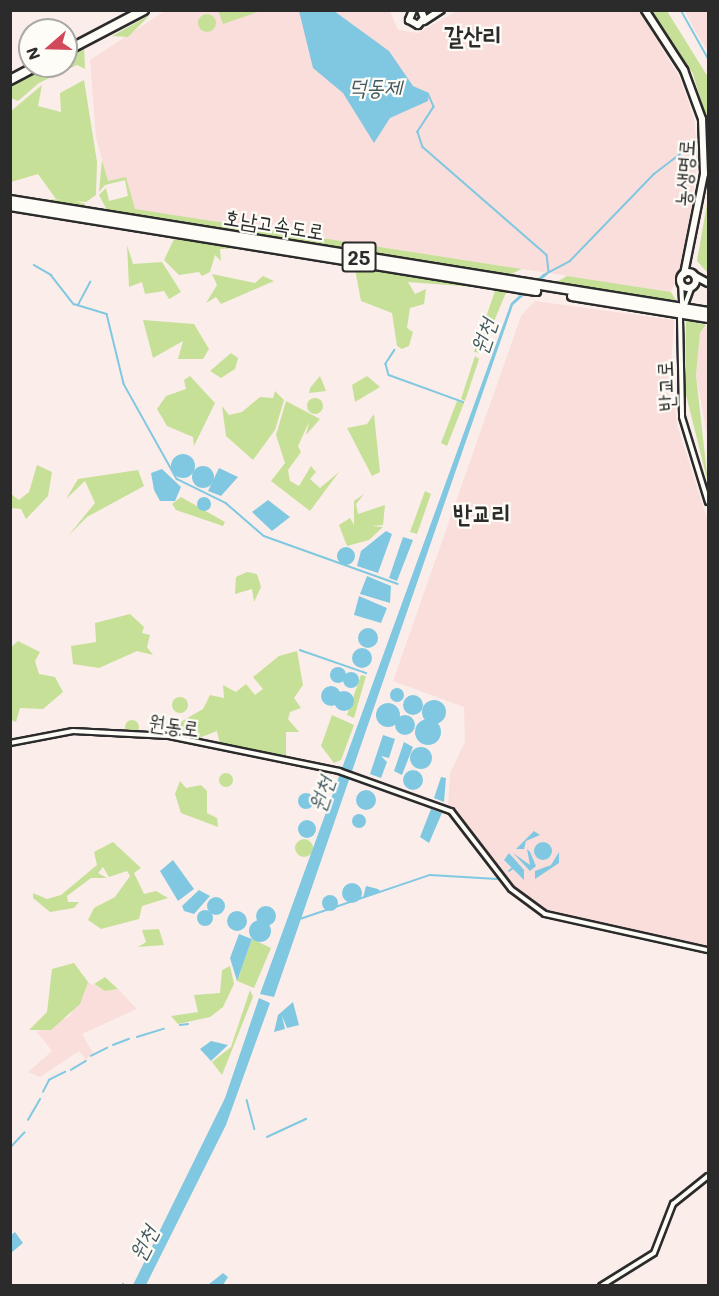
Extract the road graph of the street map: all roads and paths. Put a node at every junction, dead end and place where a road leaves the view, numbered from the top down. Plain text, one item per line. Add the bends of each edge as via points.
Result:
1 (135, 10) edge
2 (144, 10) edge
3 (421, 10) edge
4 (441, 10) edge
5 (645, 10) edge
6 (409, 13) edge
7 (423, 21) junction
8 (90, 36) junction
9 (78, 43) edge
10 (10, 200) edge
11 (10, 206) edge
12 (693, 244) junction
13 (684, 274) junction
14 (694, 275) junction
15 (681, 282) junction
16 (708, 284) edge
17 (693, 285) junction
18 (708, 312) edge
19 (682, 318) dead end
20 (708, 318) edge
21 (708, 502) edge
22 (10, 743) edge
23 (708, 950) edge
24 (708, 1176) edge
25 (601, 1286) edge

1 - 8 highway
2 - 8 highway
3 - 7 main road
4 - 7 main road
5 - 12 main road, 농생명로 via 684,70 702,119 705,145
6 - 7 main road via 415,25
8 - 9 highway
10 - 18 highway, 호남고속도로 / 25
11 - 20 highway, 호남고속도로 / 25
12 - 13 main road, 농생명로
12 - 14 main road, 농생명로
13 - 14 main road
13 - 15 main road, 농생명로
14 - 16 main road
14 - 17 main road, 농생명로
15 - 17 main road
15 - 17 street via 684,305
16 - 17 main road
19 - 21 street, 반교로 via 682,417
22 - 23 street, 원동로 via 73,731 169,736 339,771 444,808 530,907 564,920
24 - 25 street via 673,1204 654,1253

